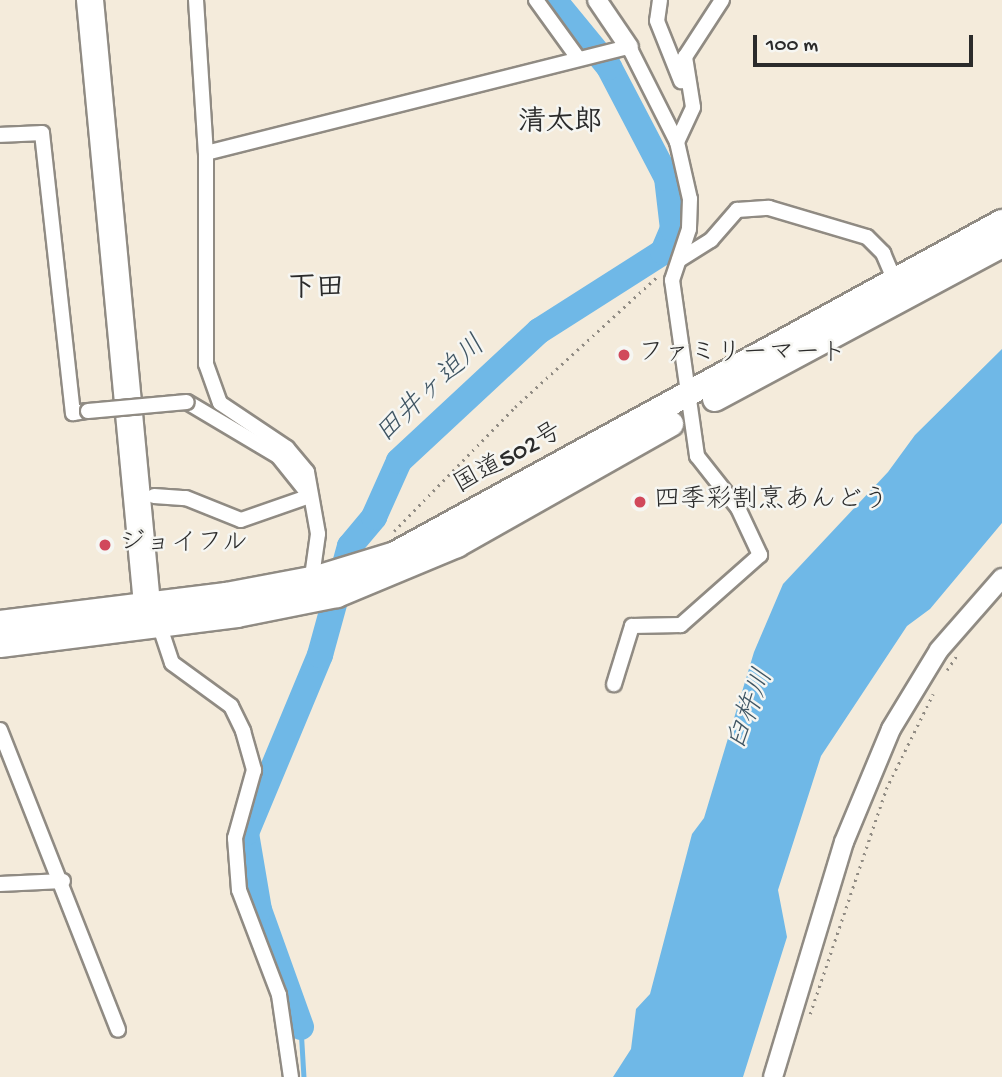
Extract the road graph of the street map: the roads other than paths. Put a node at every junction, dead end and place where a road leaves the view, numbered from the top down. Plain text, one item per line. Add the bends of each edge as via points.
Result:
1 (90, 0) edge
2 (107, 0) edge
3 (196, 0) edge
4 (536, 0) edge
5 (597, 0) edge
6 (660, 0) edge
7 (722, 0) edge
8 (624, 48) junction
9 (582, 57) junction
10 (687, 120) junction
11 (0, 135) edge
12 (677, 142) junction
13 (206, 153) junction
14 (998, 240) edge
15 (678, 260) junction
16 (895, 281) junction
17 (690, 404) junction
18 (154, 496) junction
19 (310, 496) junction
20 (1002, 578) edge
21 (312, 590) junction
22 (156, 610) junction
23 (0, 623) edge
24 (0, 645) edge
25 (614, 684) dead end
26 (0, 730) edge
27 (63, 881) junction
28 (0, 884) edge
29 (118, 1031) dead end
30 (291, 1077) edge
31 (773, 1077) edge

1 - 22 highway
2 - 18 highway
3 - 13 street
4 - 9 street
5 - 8 street
6 - 10 street via 657,20 681,82
7 - 10 street via 685,57 693,98
8 - 9 street
8 - 12 street
9 - 13 street
10 - 12 street
11 - 19 street, bridge via 42,133 73,413 187,402 278,456
12 - 15 street via 691,217
13 - 19 street via 206,364 220,403 298,459
14 - 16 highway, 国道502号
14 - 17 highway, 国道502号
15 - 16 street via 711,240 737,210 769,208 867,237 883,253
15 - 17 street via 672,280
16 - 17 highway, 国道502号
17 - 21 highway, 国道502号 via 367,574
17 - 25 street via 698,462 738,508 760,555 681,625 632,626
18 - 19 street via 186,498 241,520
18 - 22 highway
19 - 21 street via 318,534
20 - 31 street via 939,650 891,729 844,842
21 - 22 highway, 国道502号
22 - 23 highway, 国道502号
22 - 24 highway, 国道502号
22 - 30 street via 172,663 231,706 243,731 254,770 235,838 239,890 279,995
26 - 27 street
27 - 28 street
27 - 29 street

